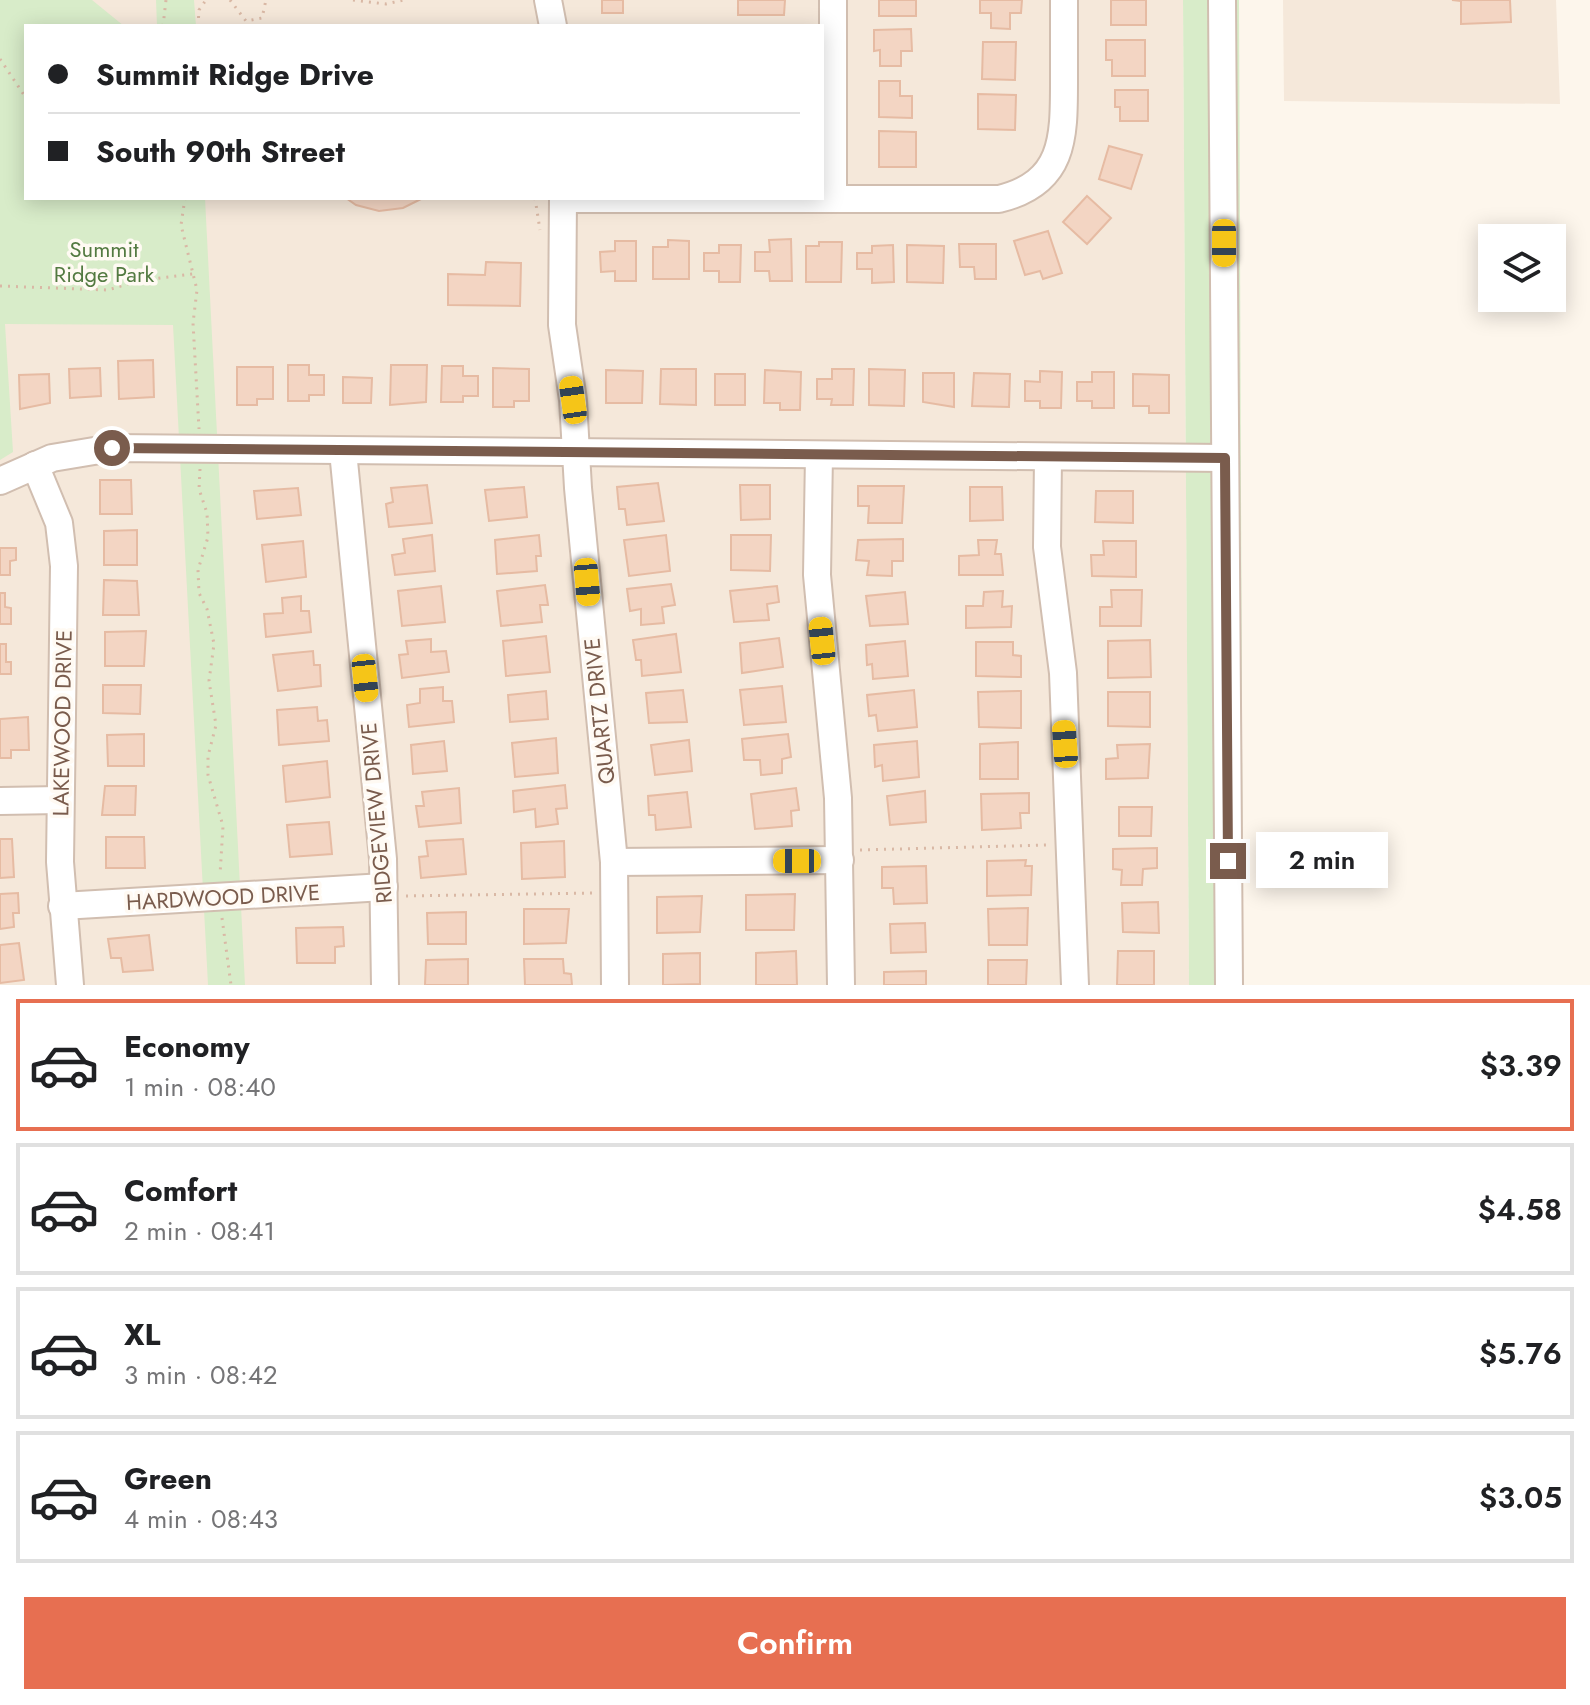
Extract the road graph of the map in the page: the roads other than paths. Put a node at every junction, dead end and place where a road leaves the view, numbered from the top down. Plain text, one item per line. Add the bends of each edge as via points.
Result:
1 (548, 0) edge
2 (833, 0) edge
3 (1064, 0) edge
4 (1222, 0) edge
5 (553, 24) edge
6 (824, 199) edge
7 (833, 199) junction
8 (563, 200) edge
9 (343, 451) junction
10 (576, 453) junction
11 (819, 455) junction
12 (1048, 457) junction
13 (1225, 458) junction
14 (35, 465) junction
15 (0, 481) edge
16 (0, 491) edge
17 (60, 800) junction
18 (0, 801) edge
19 (840, 856) junction
20 (614, 862) junction
21 (384, 892) junction
22 (62, 906) junction
23 (70, 985) edge
24 (385, 985) edge
25 (615, 985) edge
26 (841, 985) edge
27 (1075, 985) edge
28 (1229, 985) edge

1 - 5 street
2 - 7 street
3 - 7 street via 1064,132 1056,159 1031,188 999,199
4 - 13 street
6 - 7 street
8 - 10 street, QUARTZ DRIVE via 562,325
9 - 10 street
9 - 14 street via 91,449
9 - 21 street, RIDGEVIEW DRIVE
10 - 11 street
10 - 20 street, QUARTZ DRIVE
11 - 12 street
11 - 19 street via 819,610
12 - 13 street
12 - 27 street via 1047,547 1061,649
13 - 28 street
14 - 15 street
14 - 16 street
14 - 17 street, LAKEWOOD DRIVE via 59,523 64,566
17 - 18 street
17 - 22 street, LAKEWOOD DRIVE
19 - 20 street
19 - 26 street
20 - 25 street, QUARTZ DRIVE
21 - 22 street, HARDWOOD DRIVE
21 - 24 street, RIDGEVIEW DRIVE
22 - 23 street, LAKEWOOD DRIVE

